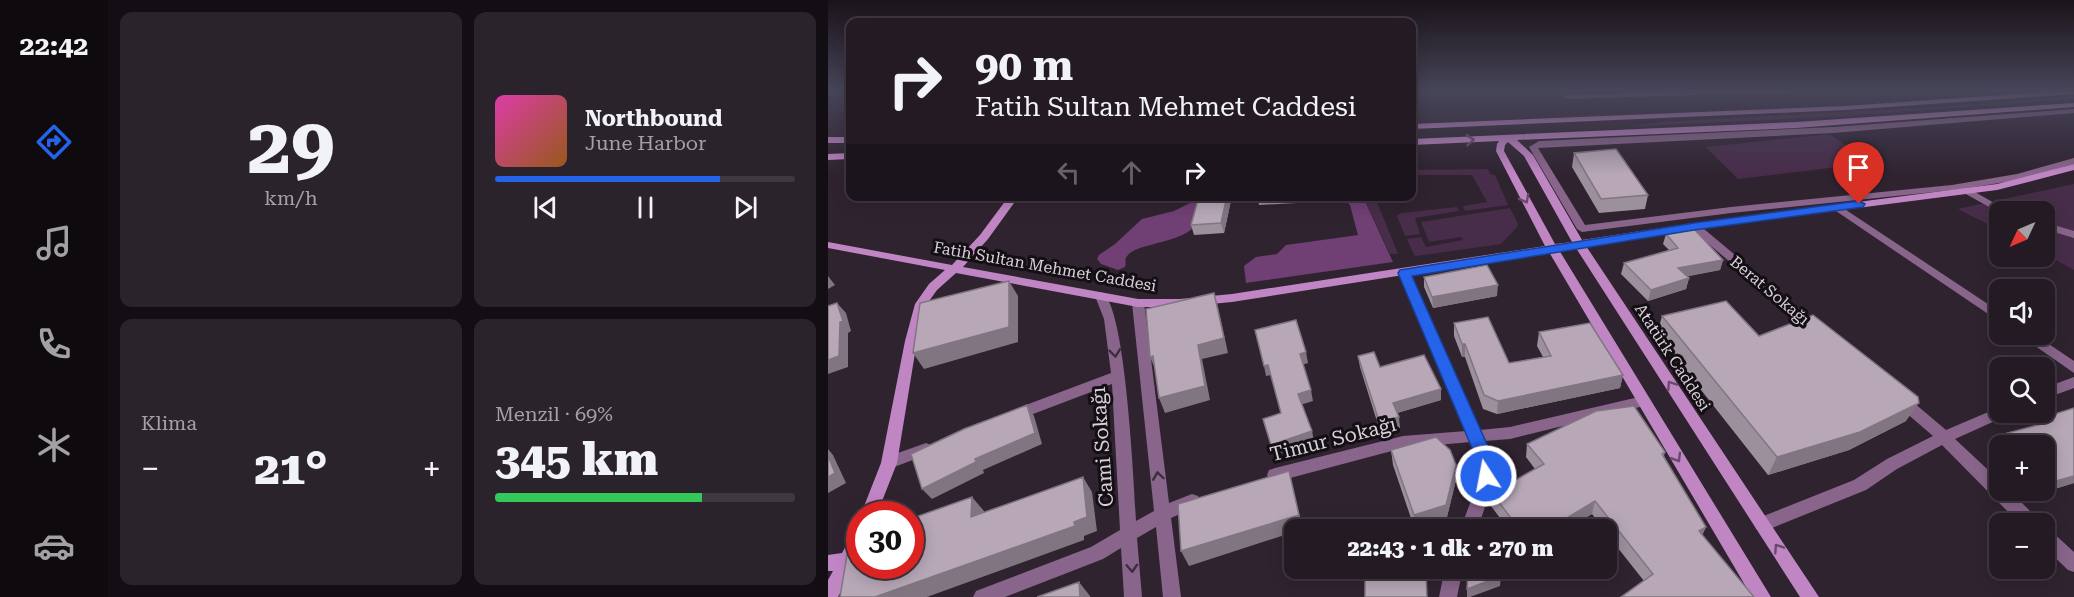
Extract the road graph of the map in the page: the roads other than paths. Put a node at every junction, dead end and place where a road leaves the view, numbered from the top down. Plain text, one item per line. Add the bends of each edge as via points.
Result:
1 (1640, 118) edge
2 (1895, 118) edge
3 (1987, 118) edge
4 (1533, 123) junction
5 (1479, 126) junction
6 (1416, 127) edge
7 (1507, 138) junction
8 (828, 140) edge
9 (846, 140) edge
10 (1416, 142) edge
11 (846, 156) edge
12 (828, 157) edge
13 (2074, 161) edge
14 (2074, 167) edge
15 (1967, 191) junction
16 (1010, 201) edge
17 (1989, 203) edge
18 (1837, 207) junction
19 (1694, 226) junction
20 (2055, 229) edge
21 (2074, 235) edge
22 (1579, 244) junction
23 (828, 245) edge
24 (1552, 248) junction
25 (956, 267) junction
26 (1404, 273) junction
27 (1101, 296) junction
28 (1138, 303) junction
29 (1989, 311) edge
30 (1828, 339) edge
31 (2040, 345) edge
32 (2074, 368) edge
33 (1118, 376) junction
34 (2074, 382) edge
35 (2055, 390) edge
36 (1891, 392) edge
37 (1643, 401) junction
38 (1989, 417) edge
39 (998, 422) edge
40 (1475, 437) junction
41 (1944, 437) junction
42 (943, 442) edge
43 (889, 463) junction
44 (1264, 478) edge
45 (1209, 496) edge
46 (874, 501) edge
47 (2021, 513) edge
48 (1163, 514) junction
49 (1472, 519) edge
50 (1762, 524) junction
51 (1130, 534) junction
52 (2055, 546) edge
53 (846, 560) edge
54 (828, 563) edge
55 (846, 564) edge
56 (2074, 564) edge
57 (1452, 579) edge
58 (829, 597) edge
59 (982, 597) edge
60 (1133, 597) edge
61 (1172, 597) edge
62 (1448, 597) edge
63 (1762, 597) edge
64 (1810, 597) edge

1 - 4 street
2 - 7 street
3 - 13 street via 1533,147 1582,229 1952,188 2018,177
4 - 5 street
4 - 7 street
5 - 6 street
5 - 7 street, Atatürk Caddesi
10 -> 7 street
7 - 22 street, Atatürk Caddesi via 1528,155
7 -> 24 street via 1500,151
8 - 9 street
11 - 12 street
14 - 15 street, Fatih Sultan Mehmet Caddesi via 2020,183
15 - 17 street
15 - 18 street, Fatih Sultan Mehmet Caddesi
16 - 25 street
18 - 19 street, Fatih Sultan Mehmet Caddesi
18 - 29 street
19 - 22 street, Fatih Sultan Mehmet Caddesi
19 - 30 street, Berat Sokağı
20 - 21 street
22 - 24 street, Fatih Sultan Mehmet Caddesi
50 -> 22 street, Atatürk Caddesi
23 - 25 street, Fatih Sultan Mehmet Caddesi
24 - 26 street, Fatih Sultan Mehmet Caddesi
24 - 37 street
25 - 27 street, Fatih Sultan Mehmet Caddesi
25 - 43 street via 921,304
26 - 28 street, Fatih Sultan Mehmet Caddesi via 1206,301
26 - 40 street
27 - 28 street, Fatih Sultan Mehmet Caddesi
27 -> 33 street, Cami Sokağı via 1110,319
48 -> 28 street
31 - 32 street
33 - 39 street
33 - 51 street, Cami Sokağı
34 - 35 street
36 - 41 street
37 - 40 street, Timur Sokağı via 1510,433
37 -> 63 street
38 - 41 street
40 - 44 street, Timur Sokağı via 1402,442
40 - 49 street via 1486,460 1486,476
41 - 47 street
41 - 50 street via 1860,485
42 - 43 street
43 - 46 street
45 - 48 street
48 - 51 street
48 - 61 street
64 -> 50 street, Atatürk Caddesi
51 - 59 street via 1097,553
51 -> 60 street, Cami Sokağı
52 - 56 street
53 - 54 street
55 - 58 street
57 - 62 street

